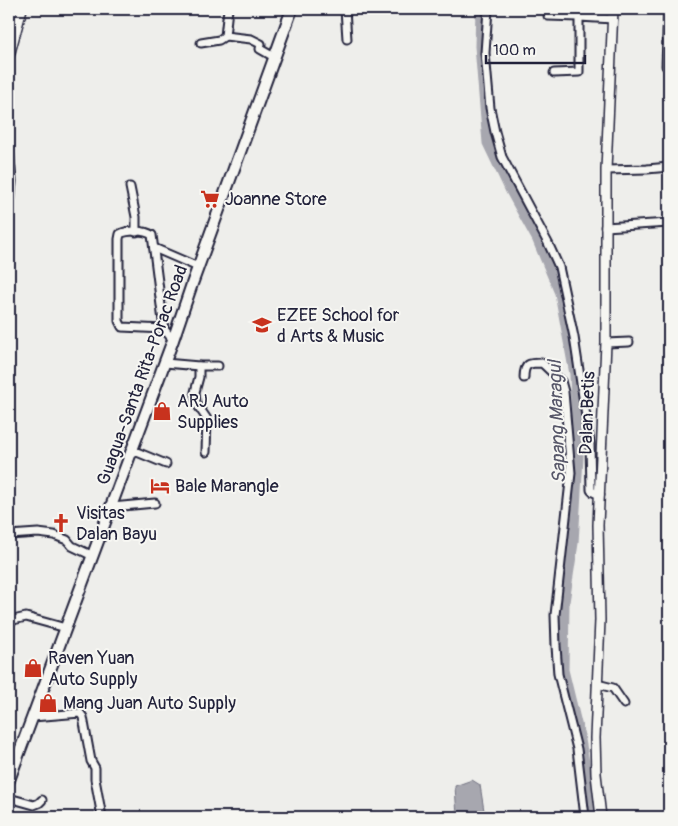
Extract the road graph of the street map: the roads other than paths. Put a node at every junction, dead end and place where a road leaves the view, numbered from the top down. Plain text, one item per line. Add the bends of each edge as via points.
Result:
1 (22, 9) edge
2 (228, 9) edge
3 (292, 9) edge
4 (345, 9) edge
5 (488, 9) edge
6 (613, 9) edge
7 (668, 9) edge
8 (548, 16) dead end
9 (579, 17) junction
10 (613, 19) junction
11 (225, 36) junction
12 (347, 39) dead end
13 (201, 43) dead end
14 (9, 56) edge
15 (274, 57) junction
16 (666, 66) dead end
17 (554, 73) dead end
18 (9, 148) edge
19 (669, 167) edge
20 (606, 170) junction
21 (130, 187) dead end
22 (9, 220) edge
23 (669, 223) edge
24 (605, 227) junction
25 (136, 232) junction
26 (154, 248) junction
27 (198, 267) junction
28 (164, 329) junction
29 (174, 340) junction
30 (629, 342) dead end
31 (606, 343) junction
32 (165, 363) junction
33 (199, 366) junction
34 (218, 366) dead end
35 (524, 378) dead end
36 (132, 450) junction
37 (206, 452) dead end
38 (166, 464) dead end
39 (600, 495) junction
40 (156, 503) dead end
41 (112, 507) junction
42 (9, 535) edge
43 (93, 556) junction
44 (9, 621) edge
45 (66, 628) junction
46 (597, 684) junction
47 (624, 704) dead end
48 (33, 717) junction
49 (9, 780) edge
50 (9, 798) edge
51 (42, 800) dead end
52 (102, 817) edge
53 (585, 817) edge
54 (600, 817) edge

1 - 14 street
2 - 11 street
3 - 15 main road, Guagua-Santa Rita-Porac Road
4 - 12 street
5 - 39 street via 485,53 495,132 502,157 559,267 574,337 590,443 591,490
6 - 10 street, Dalan Betis
7 - 16 street
8 - 9 street
9 - 10 street
9 - 17 street via 579,72
10 - 20 street, Dalan Betis
11 - 13 street
11 - 15 street via 252,39 260,44 260,49
15 - 27 main road, Guagua-Santa Rita-Porac Road
18 - 22 street via 12,181
19 - 20 street
20 - 24 street, Dalan Betis
21 - 25 street
23 - 24 street
24 - 31 street, Dalan Betis
25 - 26 street via 152,235
25 - 28 street via 124,232 119,239 119,321 122,327
26 - 27 street
26 - 28 street
27 - 29 main road, Guagua-Santa Rita-Porac Road
28 - 29 street
29 - 32 main road, Guagua-Santa Rita-Porac Road
30 - 31 street
31 - 39 street, Dalan Betis
32 - 33 street
32 - 36 main road, Guagua-Santa Rita-Porac Road
33 - 34 street
33 - 37 street via 195,392 196,403 207,419
35 - 53 street via 526,366 542,363 561,381 564,392 571,474 555,615 556,646 558,674 577,749
36 - 38 street
36 - 41 main road, Guagua-Santa Rita-Porac Road
39 - 46 street, Dalan Betis
40 - 41 street
41 - 43 main road, Guagua-Santa Rita-Porac Road
42 - 43 street via 54,535
43 - 45 main road, Guagua-Santa Rita-Porac Road
44 - 45 street via 26,617
45 - 48 main road, Guagua-Santa Rita-Porac Road
46 - 47 street via 613,688
46 - 54 street, Dalan Betis via 596,774
48 - 49 main road, Guagua-Santa Rita-Porac Road
48 - 52 street via 80,713 90,760 95,768
50 - 51 street via 34,805

